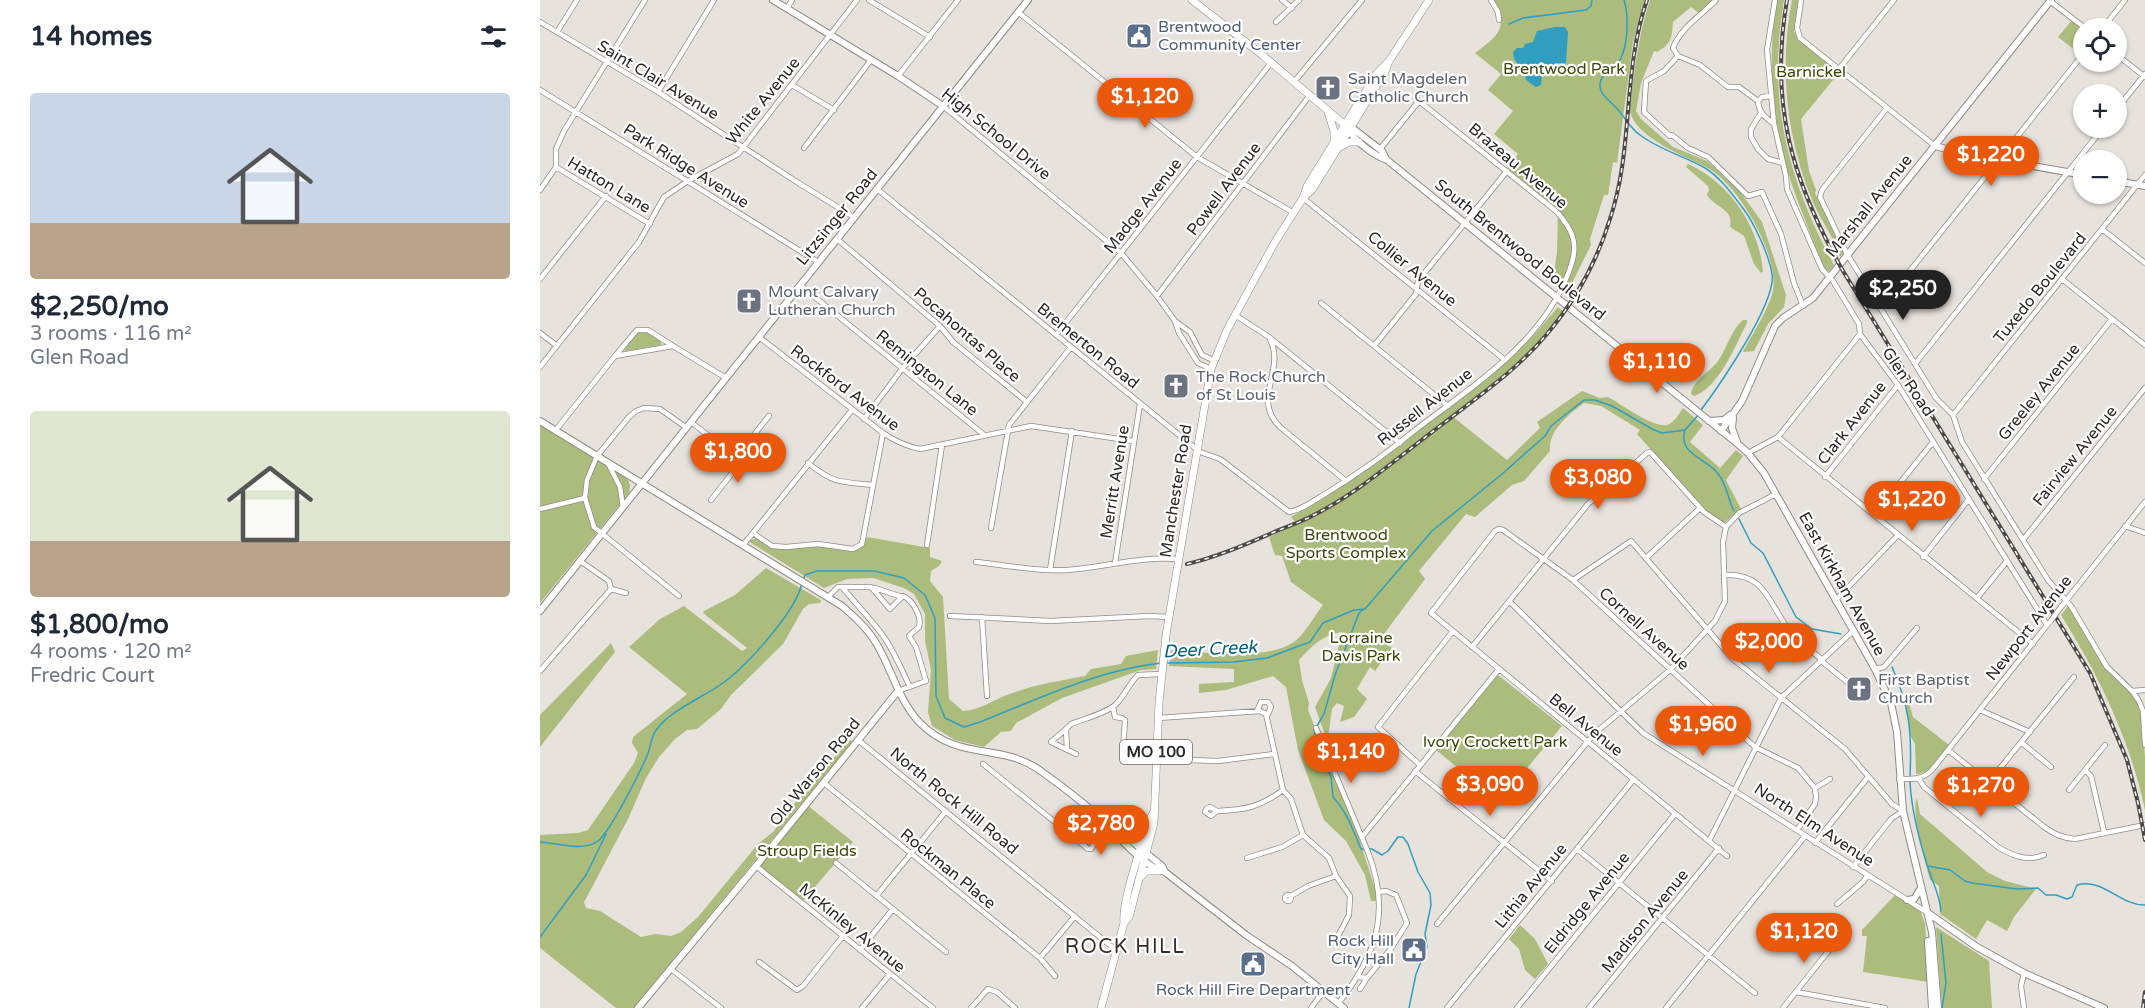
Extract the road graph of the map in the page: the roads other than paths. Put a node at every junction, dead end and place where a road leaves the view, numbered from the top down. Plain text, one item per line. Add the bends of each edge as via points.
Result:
1 (577, 0) edge
2 (645, 0) edge
3 (714, 0) edge
4 (773, 0) edge
5 (792, 0) edge
6 (857, 0) edge
7 (869, 0) edge
8 (958, 0) edge
9 (1028, 0) edge
10 (1192, 0) edge
11 (1282, 0) edge
12 (1299, 0) edge
13 (1362, 0) edge
14 (1429, 0) edge
15 (1491, 0) edge
16 (1716, 0) edge
17 (1775, 0) edge
18 (1801, 0) edge
19 (1894, 0) edge
20 (2050, 0) edge
21 (2125, 0) edge
22 (787, 8) junction
23 (1292, 8) junction
24 (1018, 12) junction
25 (2073, 18) edge
26 (2111, 18) edge
27 (1499, 20) dead end
28 (540, 22) edge
29 (1276, 22) dead end
30 (557, 32) junction
31 (831, 34) junction
32 (930, 37) junction
33 (1678, 56) junction
34 (871, 60) junction
35 (2127, 62) edge
36 (608, 63) junction
37 (1271, 63) junction
38 (2073, 66) edge
39 (1839, 69) junction
40 (898, 76) junction
41 (2145, 76) edge
42 (1294, 82) junction
43 (792, 85) junction
44 (540, 90) edge
45 (658, 92) junction
46 (1310, 95) junction
47 (1771, 96) junction
48 (2127, 97) edge
49 (1758, 101) junction
50 (943, 106) junction
51 (1887, 108) junction
52 (834, 110) junction
53 (1327, 110) junction
54 (576, 113) junction
55 (1761, 113) junction
56 (1774, 124) junction
57 (1348, 128) junction
58 (2095, 138) edge
59 (1359, 142) junction
60 (1336, 146) junction
61 (1935, 146) junction
62 (744, 147) junction
63 (804, 148) dead end
64 (1380, 149) junction
65 (1197, 156) junction
66 (1387, 160) junction
67 (1998, 160) junction
68 (1783, 163) junction
69 (556, 166) junction
70 (1507, 171) junction
71 (2067, 172) junction
72 (2073, 173) edge
73 (2145, 175) edge
74 (688, 181) junction
75 (2127, 183) edge
76 (1244, 184) junction
77 (2137, 185) junction
78 (2145, 186) edge
79 (877, 189) junction
80 (540, 190) edge
81 (606, 196) junction
82 (1303, 198) junction
83 (1294, 213) junction
84 (854, 217) junction
85 (1465, 223) junction
86 (650, 224) junction
87 (2102, 229) junction
88 (837, 240) junction
89 (1121, 253) junction
90 (1847, 255) junction
91 (818, 262) junction
92 (2145, 263) edge
93 (1829, 277) junction
94 (540, 279) edge
95 (2062, 279) junction
96 (800, 285) junction
97 (1417, 288) junction
98 (1157, 296) junction
99 (1558, 299) junction
100 (1321, 303) dead end
101 (1803, 306) junction
102 (1881, 307) junction
103 (1235, 315) junction
104 (2112, 319) junction
105 (1175, 321) junction
106 (940, 326) junction
107 (540, 333) edge
108 (1860, 334) junction
109 (1056, 335) junction
110 (759, 337) junction
111 (1269, 337) junction
112 (2145, 345) edge
113 (556, 346) junction
114 (673, 346) junction
115 (1374, 346) junction
116 (1071, 347) junction
117 (1285, 350) junction
118 (615, 356) junction
119 (1275, 358) junction
120 (1213, 360) junction
121 (1505, 360) junction
122 (1915, 364) junction
123 (540, 367) edge
124 (902, 369) junction
125 (1211, 369) junction
126 (726, 378) junction
127 (1898, 385) junction
128 (2145, 388) edge
129 (1742, 401) junction
130 (1027, 402) junction
131 (1140, 404) junction
132 (1448, 406) junction
133 (852, 410) junction
134 (1734, 414) junction
135 (1953, 415) junction
136 (769, 416) dead end
137 (864, 419) junction
138 (1707, 419) junction
139 (540, 422) edge
140 (689, 425) junction
141 (1008, 430) junction
142 (555, 431) junction
143 (1072, 431) junction
144 (1721, 431) junction
145 (883, 433) junction
146 (983, 434) junction
147 (1778, 437) junction
148 (1133, 441) junction
149 (1933, 442) junction
150 (1400, 443) junction
151 (942, 445) junction
152 (1739, 445) junction
153 (1196, 449) junction
154 (1748, 453) junction
155 (597, 456) junction
156 (737, 456) junction
157 (608, 463) junction
158 (808, 463) junction
159 (1825, 477) junction
160 (1984, 479) junction
161 (1346, 481) junction
162 (642, 484) junction
163 (873, 485) junction
164 (1776, 494) junction
165 (585, 498) junction
166 (711, 500) dead end
167 (1969, 500) junction
168 (2145, 502) edge
169 (623, 507) junction
170 (1700, 508) junction
171 (540, 509) edge
172 (1288, 512) joint
173 (1874, 515) junction
174 (2125, 526) junction
175 (1726, 527) junction
176 (992, 528) dead end
177 (753, 533) junction
178 (2145, 533) edge
179 (602, 534) junction
180 (1898, 535) junction
181 (2023, 540) junction
182 (743, 545) junction
183 (927, 545) dead end
184 (1923, 556) junction
185 (1646, 558) junction
186 (1178, 559) junction
187 (1544, 560) junction
188 (580, 561) junction
189 (2007, 561) junction
190 (976, 562) dead end
191 (1115, 563) junction
192 (1050, 570) junction
193 (1725, 575) junction
194 (1573, 580) junction
195 (842, 587) junction
196 (872, 587) junction
197 (611, 589) junction
198 (626, 593) dead end
199 (679, 596) dead end
200 (828, 597) junction
201 (902, 597) junction
202 (1977, 598) junction
203 (2066, 600) junction
204 (1835, 601) junction
205 (1510, 602) junction
206 (540, 611) edge
207 (1431, 613) joint
208 (950, 615) dead end
209 (982, 617) junction
210 (1169, 617) junction
211 (2048, 623) junction
212 (1917, 628) dead end
213 (1707, 630) junction
214 (1453, 631) junction
215 (1852, 632) junction
216 (2033, 644) junction
217 (1472, 647) junction
218 (1820, 659) junction
219 (1499, 669) junction
220 (1875, 669) junction
221 (1670, 670) junction
222 (540, 671) edge
223 (1162, 672) junction
224 (2074, 677) dead end
225 (1851, 685) dead end
226 (910, 687) junction
227 (2132, 690) junction
228 (2145, 690) edge
229 (898, 691) junction
230 (987, 696) dead end
231 (1781, 698) junction
232 (1113, 708) junction
233 (1980, 710) junction
234 (1258, 711) junction
235 (1620, 711) junction
236 (2144, 711) edge
237 (1267, 716) junction
238 (1158, 718) junction
239 (1317, 728) dead end
240 (1066, 729) junction
241 (2030, 732) junction
242 (858, 740) junction
243 (1587, 742) junction
244 (2022, 743) junction
245 (2105, 745) dead end
246 (2145, 745) edge
247 (1755, 747) junction
248 (1067, 749) junction
249 (1123, 750) dead end
250 (1947, 750) junction
251 (1076, 754) dead end
252 (1274, 754) junction
253 (1156, 759) junction
254 (983, 764) dead end
255 (1420, 765) junction
256 (2051, 767) dead end
257 (2085, 770) junction
258 (1415, 771) junction
259 (1868, 777) junction
260 (1903, 778) junction
261 (1919, 778) junction
262 (1830, 779) dead end
263 (1634, 780) junction
264 (824, 783) junction
265 (1988, 783) junction
266 (1815, 788) junction
267 (1283, 790) junction
268 (1734, 790) junction
269 (2069, 790) dead end
270 (946, 811) junction
271 (1091, 811) junction
272 (1216, 811) dead end
273 (1903, 811) junction
274 (1153, 812) junction
275 (1675, 814) junction
276 (2145, 825) edge
277 (1113, 830) junction
278 (1797, 830) junction
279 (2104, 832) junction
280 (1303, 835) junction
281 (1071, 836) junction
282 (1805, 836) junction
283 (1144, 837) junction
284 (1362, 837) junction
285 (1132, 841) junction
286 (1708, 841) junction
287 (1504, 842) junction
288 (1082, 843) dead end
289 (1815, 843) junction
290 (1719, 848) junction
291 (1577, 849) junction
292 (910, 854) junction
293 (1143, 854) junction
294 (2044, 855) dead end
295 (1727, 856) dead end
296 (1247, 858) dead end
297 (836, 863) dead end
298 (756, 866) junction
299 (1853, 867) junction
300 (1162, 871) junction
301 (1336, 876) junction
302 (1867, 876) junction
303 (1140, 877) junction
304 (1552, 881) junction
305 (1618, 883) junction
306 (1921, 888) junction
307 (1379, 892) junction
308 (877, 895) junction
309 (1291, 896) dead end
310 (1907, 900) junction
311 (1838, 904) dead end
312 (893, 909) junction
313 (1928, 913) junction
314 (1075, 916) junction
315 (1662, 918) junction
316 (1124, 923) junction
317 (1437, 924) dead end
318 (1929, 926) junction
319 (1949, 927) junction
320 (1339, 933) dead end
321 (1842, 934) dead end
322 (843, 936) junction
323 (1932, 936) junction
324 (860, 950) junction
325 (1117, 951) junction
326 (946, 952) dead end
327 (1708, 956) junction
328 (1040, 958) junction
329 (759, 962) dead end
330 (671, 969) junction
331 (2024, 973) junction
332 (890, 974) junction
333 (1055, 976) dead end
334 (1359, 977) junction
335 (1367, 978) junction
336 (1360, 988) dead end
337 (1323, 992) junction
338 (1796, 992) junction
339 (1755, 993) dead end
340 (1341, 1006) edge
341 (638, 1008) edge
342 (721, 1008) edge
343 (862, 1008) edge
344 (933, 1008) edge
345 (971, 1008) edge
346 (1015, 1008) edge
347 (1101, 1008) edge
348 (1311, 1008) edge
349 (1447, 1008) edge
350 (1517, 1008) edge
351 (1589, 1008) edge
352 (1666, 1008) edge
353 (1783, 1008) edge
354 (1885, 1008) edge
355 (1932, 1008) edge
356 (1938, 1008) edge
357 (2024, 1008) edge
358 (2104, 1008) edge

1 - 30 street
2 - 36 street
3 - 45 street
4 - 22 street, High School Drive
5 - 22 street
6 - 31 street, White Avenue
7 - 32 street
8 - 32 street
9 - 24 street, Litzsinger Road
10 - 37 main road, South Brentwood Boulevard
11 - 23 street
12 - 23 street
13 - 42 street
14 - 57 main road, Manchester Road / MO 100
15 - 27 street
16 - 33 street via 1675,42 1673,48
17 - 47 street, Glen Road via 1767,50
18 - 39 street via 1798,35
19 - 39 street
20 - 25 street
20 - 61 street, Marshall Avenue
21 - 26 street
22 - 31 street, High School Drive
23 - 29 street
24 - 50 street, Litzsinger Road
24 - 65 street
28 - 30 street, Saint Clair Avenue
30 - 36 street, Saint Clair Avenue
31 - 34 street, High School Drive
31 - 43 street, White Avenue
32 - 40 street
33 - 49 street
33 - 101 street via 1646,81 1644,112 1670,136 1708,157 1748,196 1762,192 1781,234
34 - 40 street, High School Drive
34 - 52 street
35 - 41 street
36 - 45 street, Saint Clair Avenue
36 - 54 street
37 - 42 main road, South Brentwood Boulevard
37 - 65 street, Madge Avenue
38 - 67 street
39 - 51 street
40 - 50 street, High School Drive
41 - 48 street
42 - 46 main road, South Brentwood Boulevard
43 - 52 street
43 - 62 street, White Avenue
44 - 54 street, Park Ridge Avenue
45 - 62 street, Saint Clair Avenue
46 - 53 main road, South Brentwood Boulevard
46 - 76 street, Powell Avenue
47 - 49 street
47 - 56 street, Glen Road
49 - 55 street
50 - 79 street, Litzsinger Road
50 - 89 street, High School Drive
51 - 61 street
51 - 90 street, Glen Road via 1822,189 1820,197
52 - 63 street
53 - 57 main road, South Brentwood Boulevard
53 - 60 main road
54 - 69 street via 556,149
54 - 74 street, Park Ridge Avenue
55 - 56 street
55 - 68 street via 1751,129 1751,137 1768,159
56 - 68 street, Glen Road
57 - 59 street, South Brentwood Boulevard
57 - 60 main road, Manchester Road / MO 100
57 - 64 street, South Brentwood Boulevard
58 - 71 street
59 - 60 main road
59 - 66 street, South Brentwood Boulevard
60 - 82 main road, Manchester Road / MO 100 via 1307,186
61 - 67 street
61 - 90 street, Marshall Avenue
62 - 74 street, White Avenue via 736,156
62 - 84 street, Saint Clair Avenue
64 - 66 street, South Brentwood Boulevard
64 - 70 street, Brazeau Avenue via 1419,101
65 - 76 street
65 - 89 street, Madge Avenue
66 - 85 street, South Brentwood Boulevard
67 - 71 street
67 - 102 street
68 - 93 street, Glen Road via 1787,189
69 - 80 street
69 - 81 street, Hatton Lane
70 - 85 street
70 - 99 street, Brazeau Avenue via 1557,212 1573,236 1574,255
71 - 72 street
71 - 122 street
73 - 77 street, Tuxedo Boulevard
74 - 86 street, White Avenue via 664,197
74 - 91 street, Park Ridge Avenue
75 - 77 street
76 - 83 street
76 - 98 street, Powell Avenue
77 - 78 street
77 - 87 street, Tuxedo Boulevard
79 - 84 street, Litzsinger Road
79 - 109 street, Bremerton Road
81 - 86 street, Hatton Lane
81 - 94 street
82 - 83 main road, Manchester Road / MO 100
82 - 97 street, Collier Avenue
83 - 103 main road, Manchester Road / MO 100
84 - 88 street, Litzsinger Road
85 - 97 street via 1418,281
85 - 99 street, South Brentwood Boulevard
86 - 113 street, White Avenue
87 - 92 street
87 - 95 street, Tuxedo Boulevard
88 - 91 street, Litzsinger Road
88 - 106 street, Pocahontas Place
89 - 98 street, High School Drive
89 - 109 street, Madge Avenue
90 - 93 street, Marshall Avenue
90 - 102 street, Glen Road
91 - 96 street, Litzsinger Road
93 - 101 street, Marshall Avenue
93 - 108 street, Glen Road via 1859,324
95 - 104 street
95 - 135 street, Tuxedo Boulevard
96 - 110 street, Litzsinger Road
96 - 124 street, Remington Lane
97 - 115 street
97 - 121 street, Collier Avenue
98 - 105 street, High School Drive
99 - 121 street, Russell Avenue via 1543,321
99 - 138 street, South Brentwood Boulevard
100 - 115 street
101 - 129 street, Marshall Avenue via 1772,329
102 - 122 street, Glen Road
103 - 111 street
103 - 120 main road, Manchester Road / MO 100
104 - 112 street
104 - 160 street, Greeley Avenue
105 - 120 street, High School Drive via 1190,332 1202,355
105 - 125 street, High School Drive via 1198,363
106 - 124 street
106 - 130 street, Pocahontas Place via 953,342
107 - 113 street
108 - 127 street, Glen Road
108 - 147 street
109 - 116 street, Bremerton Road
110 - 126 street, Litzsinger Road
110 - 133 street, Rockford Avenue
111 - 117 street
111 - 119 street
113 - 123 street, White Avenue
114 - 118 street
114 - 118 street via 648,330 637,330
114 - 126 street
115 - 132 street
116 - 130 street
116 - 131 street, Bremerton Road
117 - 119 street
117 - 150 street
118 - 142 street
119 - 161 street via 1268,393 1272,417
120 - 125 main road, Manchester Road / MO 100
121 - 132 street, Russell Avenue
122 - 135 street, Glen Road via 1936,398
124 - 137 street
124 - 146 street, Remington Lane
125 - 153 main road, Manchester Road / MO 100
126 - 140 street, Litzsinger Road
127 - 149 street, Glen Road
127 - 159 street, Clark Avenue
128 - 181 street, Fairview Avenue
129 - 134 street, Marshall Avenue
129 - 138 street via 1724,420
130 - 141 street
131 - 148 street, Merritt Avenue
131 - 153 street, Bremerton Road
132 - 150 street, Russell Avenue
133 - 137 street, Rockford Avenue
133 - 158 street
134 - 144 street, Marshall Avenue
134 - 152 street via 1732,428
135 - 160 street, Glen Road via 1962,442
136 - 156 street
137 - 145 street, Rockford Avenue
138 - 144 street, South Brentwood Boulevard
139 - 142 street
140 - 155 street via 660,409 644,408 629,417
140 - 156 street
140 - 162 street, Litzsinger Road
141 - 143 street, Rockford Avenue via 1043,426
141 - 146 street, Rockford Avenue
141 - 176 street
142 - 155 street
143 - 148 street, Rockford Avenue
143 - 192 street
144 - 152 street, South Brentwood Boulevard
145 - 151 street, Rockford Avenue via 910,447
145 - 163 street
146 - 151 street, Rockford Avenue
147 - 154 street
147 - 159 street
148 - 191 street, Merritt Avenue
149 - 167 street, Glen Road
149 - 173 street
150 - 161 street, Russell Avenue
151 - 183 street
152 - 154 street, South Brentwood Boulevard
153 - 172 street, Bremerton Road via 1220,459
153 - 186 main road, Manchester Road / MO 100
154 - 164 street, East Kirkham Avenue
155 - 157 street
155 - 165 street
156 - 166 street via 733,472
157 - 162 street
157 - 169 street via 620,487
158 - 163 street via 836,481
158 - 177 street
159 - 173 street
160 - 181 street, Glen Road
161 - 172 street, Russell Avenue
162 - 169 street, Litzsinger Road
162 - 182 street
163 - 177 street via 865,533 861,544 853,549 818,544 772,546
164 - 175 street via 1739,513
164 - 204 street, East Kirkham Avenue
165 - 171 street
165 - 179 street via 594,527
167 - 184 street
167 - 189 street, Glen Road
168 - 174 street, Newport Avenue
169 - 179 street, Litzsinger Road
170 - 175 street
170 - 185 street
170 - 187 street via 1650,452 1588,504
173 - 180 street
174 - 178 street
174 - 203 street, Newport Avenue
175 - 193 street
177 - 182 street
179 - 188 street, Litzsinger Road
179 - 199 street
180 - 184 street
180 - 204 street
181 - 203 street, Glen Road via 2056,592
182 - 200 street
184 - 202 street
185 - 194 street via 1631,541
185 - 213 street
186 - 191 street
186 - 210 main road, Manchester Road / MO 100
187 - 194 street, Cornell Avenue
187 - 205 street
187 - 207 street, Cornell Avenue via 1499,529
188 - 197 street via 609,581
188 - 206 street, Litzsinger Road
189 - 202 street
189 - 211 street, Glen Road
190 - 192 street
191 - 192 street
193 - 213 street via 1725,601
193 - 218 street via 1743,576 1760,585 1790,631
194 - 221 street, Cornell Avenue
195 - 196 street
195 - 200 street via 834,589
195 - 226 street via 885,639
196 - 201 street
196 - 201 street via 890,609
197 - 198 street
197 - 222 street
200 - 229 street via 861,623 876,642
201 - 226 street via 908,598 920,617 920,624 909,636 926,681
202 - 216 street
203 - 211 street, Newport Avenue, bridge
203 - 227 street, Glen Road via 2107,667
204 - 215 street, East Kirkham Avenue
205 - 217 street
205 - 235 street, North Elm Avenue
207 - 214 street, Bell Avenue
208 - 209 street
209 - 210 street via 1051,621
209 - 230 street
210 - 223 main road, Manchester Road / MO 100
211 - 216 street, Newport Avenue
212 - 220 street via 1884,667
213 - 221 street
213 - 231 street via 1733,659
214 - 217 street, Bell Avenue
214 - 255 street via 1378,727
215 - 218 street
215 - 220 street, East Kirkham Avenue
216 - 233 street, Newport Avenue
217 - 219 street, Bell Avenue
218 - 225 street
218 - 231 street
219 - 243 street, Bell Avenue
219 - 255 street
220 - 260 street, East Kirkham Avenue via 1891,703
221 - 235 street
221 - 247 street, Cornell Avenue
223 - 232 street via 1138,675
223 - 238 main road, Manchester Road / MO 100
224 - 241 street
226 - 229 street
227 - 228 street
227 - 236 street, Glen Road
229 - 242 street, Old Warson Road
229 - 271 street via 921,724 937,737 954,746 1020,760
231 - 247 street
231 - 259 street via 1845,749
232 - 240 street
232 - 249 street via 1115,717 1125,720
233 - 241 street
233 - 250 street, Newport Avenue
234 - 237 street
234 - 237 street via 1261,702 1268,702 1271,707
234 - 238 street
235 - 243 street
235 - 268 street, North Elm Avenue via 1643,733
236 - 246 street, Glen Road
237 - 252 street
238 - 253 main road, Manchester Road / MO 100
239 - 284 street
240 - 248 street
240 - 248 street via 1051,742
241 - 244 street
242 - 264 street, Old Warson Road
242 - 270 street, North Rock Hill Road
243 - 263 street, Bell Avenue
243 - 287 street
244 - 256 street
244 - 265 street
245 - 257 street
247 - 266 street, Cornell Avenue via 1798,768
247 - 268 street
248 - 251 street
250 - 261 street, Newport Avenue via 1927,776
250 - 265 street
252 - 253 street via 1218,761
252 - 267 street
253 - 274 main road, Manchester Road / MO 100
254 - 281 street
255 - 258 street
257 - 269 street
257 - 279 street via 2091,776
258 - 284 street
258 - 287 street
259 - 273 street
259 - 289 street
260 - 261 street
260 - 273 street, East Kirkham Avenue
261 - 294 street via 1924,787 1998,847 2030,859
262 - 266 street
263 - 275 street, Bell Avenue
263 - 291 street, Lithia Avenue
264 - 292 street, Rockman Place
264 - 298 street, Old Warson Road
265 - 279 street via 2054,834 2075,839
266 - 278 street via 1815,804
267 - 272 street via 1255,807
267 - 280 street via 1291,799
268 - 278 street, North Elm Avenue
268 - 286 street
270 - 292 street
270 - 314 street, North Rock Hill Road
271 - 277 street
271 - 281 street
273 - 299 street via 1891,819
273 - 306 street, East Kirkham Avenue
274 - 283 main road, Manchester Road / MO 100
274 - 293 main road, Manchester Road / MO 100 via 1154,823
275 - 286 street, Bell Avenue
275 - 305 street, Eldridge Avenue
276 - 279 street
277 - 285 street
277 - 293 street via 1119,839
278 - 282 street, North Elm Avenue
280 - 296 street via 1282,847
280 - 301 street via 1329,858
281 - 288 street
282 - 289 street, North Elm Avenue
282 - 327 street
283 - 285 main road
283 - 293 main road, Manchester Road / MO 100
284 - 307 street
285 - 293 street
286 - 290 street, Bell Avenue
287 - 304 street
287 - 317 street
289 - 299 street, North Elm Avenue
290 - 295 street, Bell Avenue
290 - 315 street, Madison Avenue
291 - 304 street, Lithia Avenue
291 - 305 street
292 - 308 street
292 - 328 street, Rockman Place
293 - 300 street
293 - 303 main road, Manchester Road / MO 100
293 - 316 main road, Manchester Road / MO 100 via 1123,915
297 - 308 street
298 - 322 street, McKinley Avenue
298 - 330 street, Old Warson Road
299 - 302 street, North Elm Avenue
300 - 303 main road via 1147,871
300 - 337 street
301 - 309 street
301 - 320 street via 1348,892 1351,906
302 - 310 street, North Elm Avenue
302 - 311 street
303 - 316 main road, Manchester Road / MO 100
304 - 349 street, Lithia Avenue
305 - 315 street
305 - 350 street, Eldridge Avenue
306 - 310 street via 1916,897
306 - 313 street, East Kirkham Avenue
307 - 334 street via 1379,925
307 - 335 street via 1396,895 1407,923
308 - 312 street
310 - 313 street, North Elm Avenue
312 - 324 street
312 - 326 street
313 - 318 street, East Kirkham Avenue
313 - 319 street, North Elm Avenue
314 - 325 street, North Rock Hill Road
314 - 328 street
315 - 327 street
315 - 351 street, Madison Avenue
316 - 325 main road, Manchester Road / MO 100
318 - 323 street
318 - 355 street
319 - 323 street via 1939,928
319 - 331 street, North Elm Avenue
321 - 338 street
322 - 324 street, McKinley Avenue
322 - 329 street via 797,990
323 - 356 street
324 - 332 street, McKinley Avenue
325 - 347 main road, Manchester Road / MO 100
327 - 339 street
327 - 352 street
328 - 333 street, Rockman Place
330 - 341 street, Old Warson Road
330 - 342 street
331 - 357 street
331 - 358 street, North Elm Avenue
332 - 343 street
332 - 344 street, McKinley Avenue
334 - 335 street
334 - 340 street
335 - 336 street
337 - 340 street
337 - 348 street
338 - 353 street
338 - 354 street
345 - 346 street via 988,990

